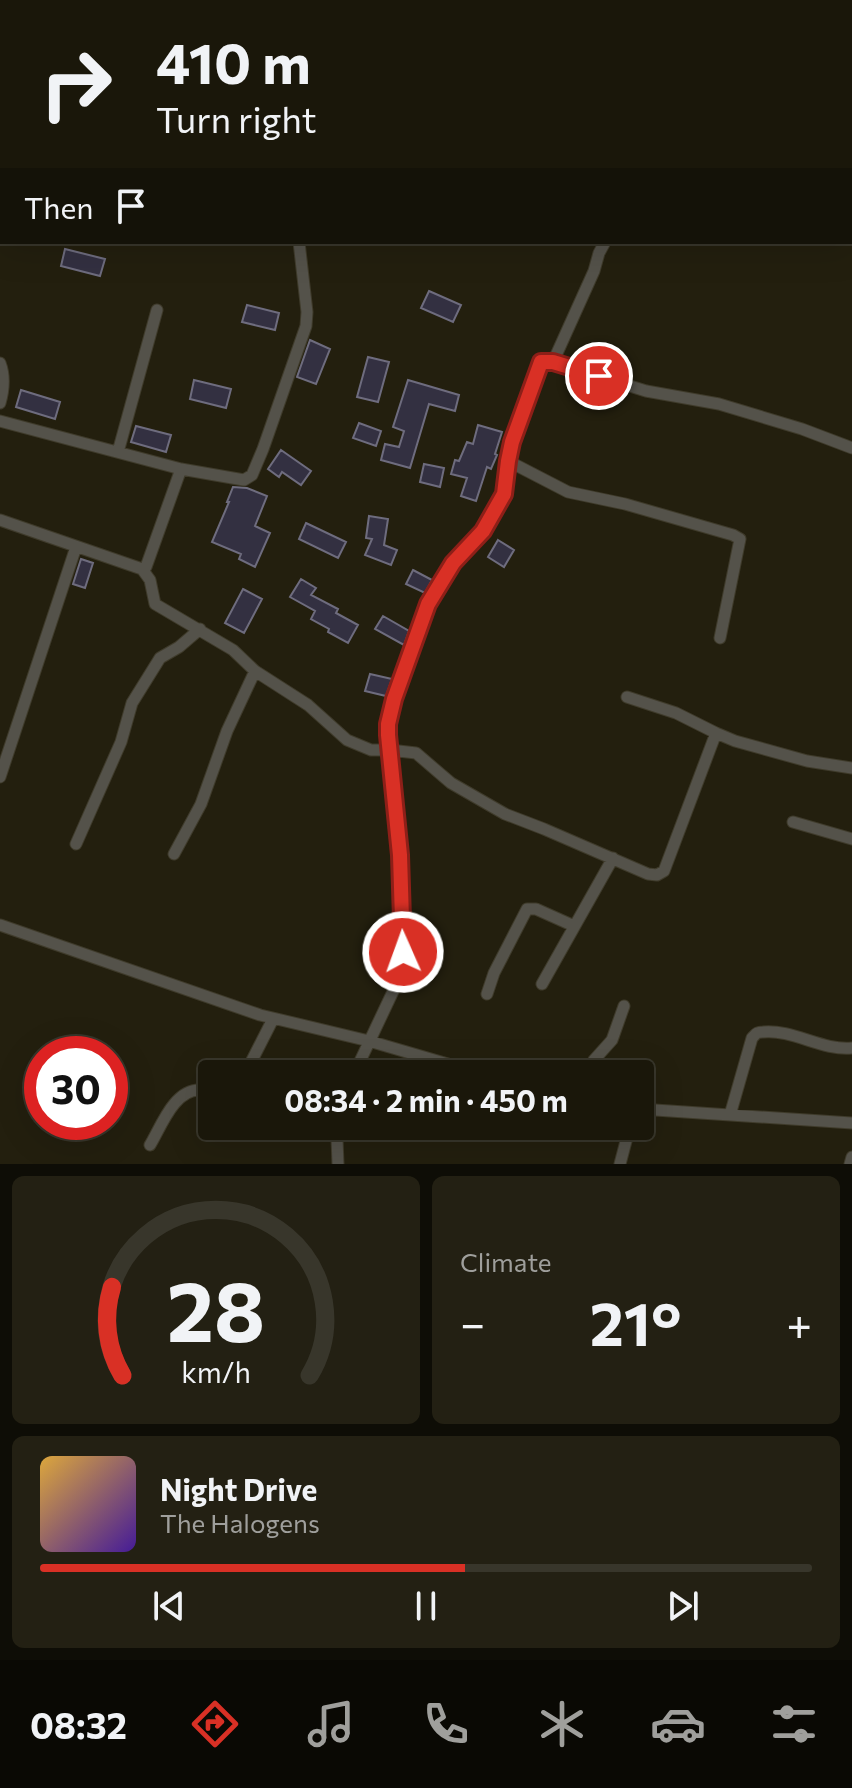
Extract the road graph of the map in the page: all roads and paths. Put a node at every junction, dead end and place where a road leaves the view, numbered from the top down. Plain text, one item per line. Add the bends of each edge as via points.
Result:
1 (299, 244) edge
2 (604, 244) edge
3 (157, 310) dead end
4 (553, 362) junction
5 (0, 363) edge
6 (0, 403) edge
7 (0, 421) edge
8 (852, 448) edge
9 (118, 452) junction
10 (508, 461) junction
11 (181, 469) junction
12 (0, 520) edge
13 (76, 547) junction
14 (142, 569) junction
15 (200, 629) junction
16 (720, 638) dead end
17 (255, 671) junction
18 (627, 697) dead end
19 (716, 733) junction
20 (390, 750) junction
21 (852, 768) edge
22 (0, 777) edge
23 (793, 822) dead end
24 (852, 839) edge
25 (76, 844) dead end
26 (174, 854) dead end
27 (613, 858) junction
28 (0, 925) edge
29 (574, 926) junction
30 (542, 984) dead end
31 (487, 994) dead end
32 (624, 1006) dead end
33 (273, 1019) junction
34 (369, 1041) junction
35 (852, 1048) edge
36 (252, 1060) edge
37 (360, 1060) edge
38 (434, 1060) edge
39 (594, 1060) edge
40 (198, 1091) edge
41 (654, 1110) edge
42 (730, 1115) junction
43 (852, 1123) edge
44 (337, 1140) edge
45 (626, 1140) edge
46 (150, 1145) dead end
47 (852, 1157) edge
48 (338, 1164) edge
49 (620, 1164) edge
50 (850, 1164) edge

1 - 11 street via 306,326 252,475 244,480
2 - 4 street
3 - 9 street
4 - 8 street via 646,391 719,404
4 - 10 street via 541,362
5 - 6 street
7 - 9 street
9 - 11 street
10 - 16 street via 568,492 740,539
10 - 20 street via 504,494 483,531 453,563 419,626 388,724
11 - 14 street
12 - 13 street
13 - 14 street
13 - 22 street
14 - 15 street via 155,604
15 - 17 street
15 - 25 street via 160,658 132,703 121,742
17 - 20 street via 308,705 347,740 371,750
17 - 26 street via 201,804
18 - 19 street
19 - 21 street via 807,761
19 - 27 street via 664,871 648,874
20 - 27 street via 416,753 451,783 505,814
20 - 34 street via 403,952 397,983
23 - 24 street
27 - 29 street
28 - 33 street
29 - 30 street
29 - 31 street via 527,909
32 - 39 street via 612,1040
33 - 34 street
33 - 36 street
34 - 37 street
34 - 38 street
35 - 42 street via 755,1034
40 - 46 street via 175,1102
41 - 42 street
42 - 43 street
44 - 48 street
45 - 49 street
47 - 50 street

